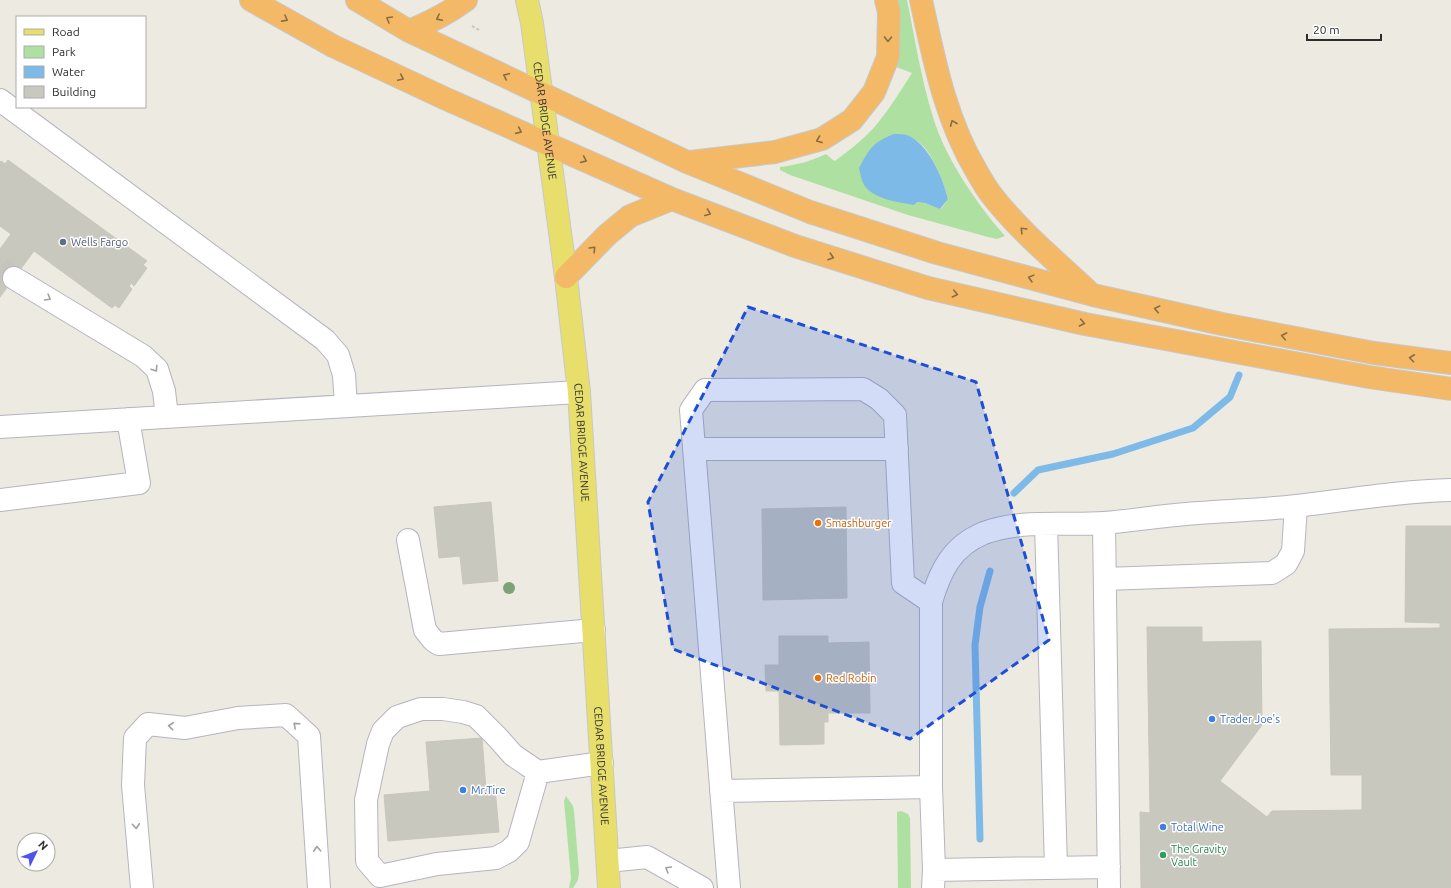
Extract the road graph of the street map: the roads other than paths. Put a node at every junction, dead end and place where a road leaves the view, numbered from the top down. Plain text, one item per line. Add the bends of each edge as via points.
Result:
1 (251, 0) edge
2 (357, 0) edge
3 (466, 0) edge
4 (527, 0) edge
5 (886, 0) edge
6 (921, 0) edge
7 (409, 31) junction
8 (541, 93) junction
9 (0, 100) edge
10 (548, 144) junction
11 (688, 162) junction
12 (672, 199) junction
13 (566, 277) junction
14 (14, 278) tunnel mouth
15 (1093, 295) junction
16 (1451, 363) edge
17 (1451, 389) edge
18 (579, 392) junction
19 (346, 406) junction
20 (167, 417) junction
21 (128, 419) junction
22 (0, 427) edge
23 (694, 449) junction
24 (897, 450) junction
25 (1451, 490) edge
26 (0, 500) edge
27 (1296, 506) junction
28 (1104, 523) junction
29 (1046, 524) junction
30 (408, 540) dead end
31 (1105, 579) junction
32 (931, 602) junction
33 (594, 630) junction
34 (602, 763) junction
35 (538, 772) junction
36 (931, 787) junction
37 (722, 791) junction
38 (608, 861) junction
39 (1109, 866) junction
40 (1056, 868) junction
41 (934, 879) edge
42 (379, 882) edge
43 (142, 888) edge
44 (319, 888) edge
45 (609, 888) edge
46 (702, 888) edge
47 (729, 888) edge
48 (1109, 888) edge

1 -> 10 highway via 333,46
7 -> 2 highway
3 -> 7 highway via 442,17
4 - 8 main road, CEDAR BRIDGE AVENUE
5 -> 11 highway via 889,12 888,57 874,92 852,120 822,139 775,152
15 -> 6 highway via 1021,229 989,192 965,152 949,114
8 -> 7 highway
8 - 10 main road, CEDAR BRIDGE AVENUE
8 - 11 highway
9 - 19 lane via 325,340 338,355 344,375
10 -> 12 highway
10 - 13 main road, CEDAR BRIDGE AVENUE
15 -> 11 highway via 937,253 810,212
13 -> 12 highway via 607,235 630,216
12 -> 17 highway via 795,246 928,288 1085,324 1369,377
13 - 18 main road, CEDAR BRIDGE AVENUE
14 -> 20 lane via 143,356 157,369 164,391
16 -> 15 highway via 1367,352 1222,324
18 - 19 lane
18 - 33 main road, CEDAR BRIDGE AVENUE
19 - 20 lane
20 - 21 lane
21 - 22 lane
21 - 26 lane via 138,483
23 - 24 lane
23 - 24 lane via 691,410 705,390 863,389 879,399 895,415
23 - 37 lane
24 - 32 lane via 903,583
25 - 27 lane via 1424,490
27 - 28 lane
27 - 31 lane via 1293,551 1286,564 1272,573
28 - 29 lane
28 - 31 lane
29 - 32 lane via 1006,526 983,533 964,545 951,557 938,579
29 - 40 lane
30 - 33 lane via 425,630 439,644
31 - 39 lane
32 - 36 lane
33 - 34 main road, CEDAR BRIDGE AVENUE
34 - 35 lane
34 - 38 main road, CEDAR BRIDGE AVENUE
35 - 42 lane via 518,842 509,851 496,858 437,864
35 - 42 lane via 513,755 476,716 443,709 421,709 397,717 383,731 378,744 366,800 367,861
36 - 37 lane
36 - 41 lane
37 - 47 lane
38 - 45 main road, CEDAR BRIDGE AVENUE
46 -> 38 lane via 647,857
39 - 40 lane
39 - 48 lane
40 - 41 lane
44 -> 43 lane via 309,736 286,715 238,718 184,728 148,724 135,738 133,785

